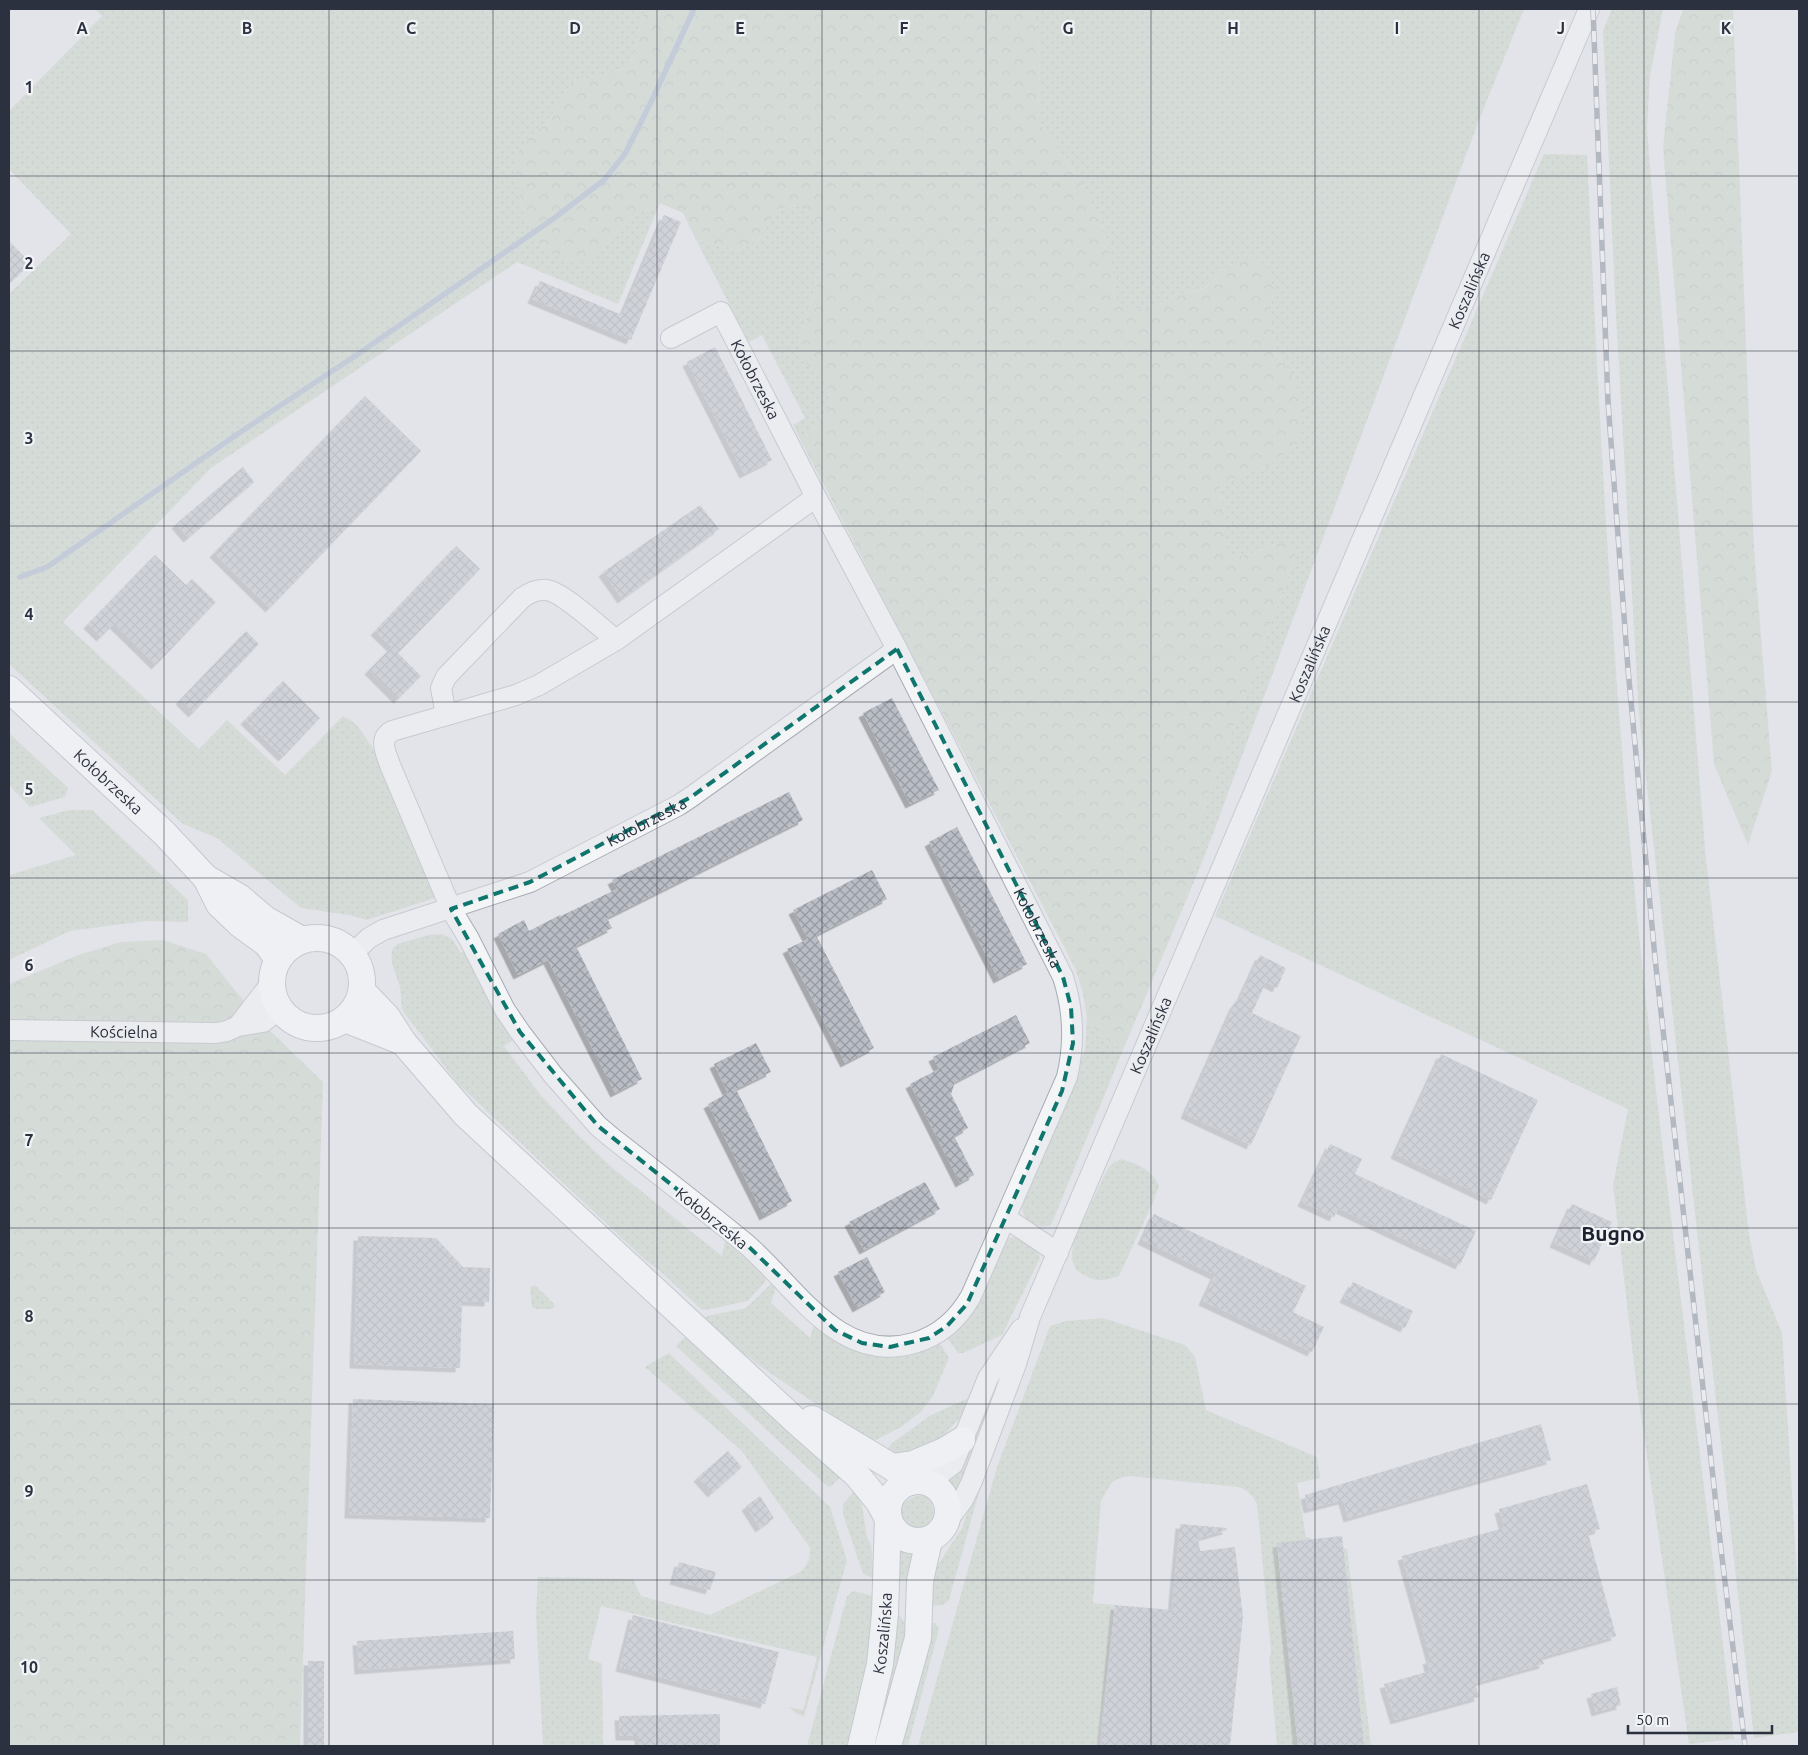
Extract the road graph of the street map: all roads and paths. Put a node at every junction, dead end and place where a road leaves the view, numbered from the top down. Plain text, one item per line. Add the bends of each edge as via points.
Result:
1 (1588, 9) edge
2 (671, 338) dead end
3 (816, 497) junction
4 (616, 640) junction
5 (898, 649) junction
6 (9, 689) edge
7 (446, 715) junction
8 (206, 878) junction
9 (451, 909) junction
10 (302, 940) junction
11 (352, 954) junction
12 (275, 971) junction
13 (362, 991) junction
14 (280, 1009) junction
15 (345, 1019) junction
16 (238, 1026) junction
17 (9, 1030) edge
18 (403, 1042) junction
19 (1006, 1218) junction
20 (1058, 1253) junction
21 (1030, 1317) junction
22 (758, 1386) junction
23 (962, 1440) junction
24 (910, 1477) junction
25 (888, 1519) junction
26 (947, 1521) junction
27 (929, 1540) junction
28 (861, 1746) edge
29 (888, 1746) edge

1 - 20 street, Koszalińska
2 - 3 street, Kołobrzeska via 721,312
3 - 4 street, Kołobrzeska
3 - 5 street, Kołobrzeska
4 - 7 street, Kołobrzeska via 528,690
4 - 7 street via 554,593 533,592 522,598 446,677 441,688
5 - 9 street, Kołobrzeska via 691,797 530,882
5 - 19 street, Kołobrzeska via 1068,991 1073,1043 1067,1078
6 - 8 main road, Kołobrzeska via 164,833
7 - 9 street, Kołobrzeska via 392,730 385,736 383,744
8 - 10 main road, Kołobrzeska
8 - 12 main road, Kołobrzeska via 219,904 267,944
9 - 11 street, Kołobrzeska via 383,930
9 - 19 street, Kołobrzeska via 510,1018 553,1075 592,1119 747,1245 826,1323 845,1336 872,1345 900,1346 924,1340 947,1326 971,1296
10 - 11 main road via 329,939
10 - 12 main road via 288,948
11 - 13 main road via 359,965
12 - 14 main road via 274,996
12 - 16 street
13 - 15 main road via 356,1006
13 - 18 main road via 387,1017
14 - 15 main road via 289,1019 314,1028 325,1028
14 - 16 street, Kościelna via 263,1022
15 - 18 main road
16 - 17 street, Kościelna via 216,1033
18 - 22 main road via 466,1115
19 - 20 street
20 - 21 street, Koszalińska
21 - 23 street, Koszalińska via 988,1378
21 - 26 street, Koszalińska via 972,1481
22 - 24 main road
22 - 25 main road via 857,1475
23 - 24 main road via 912,1464
23 - 24 street, Koszalińska via 953,1464
24 - 25 main road via 890,1498
24 - 26 main road via 936,1487 943,1494 949,1511
25 - 27 main road via 904,1538
25 - 28 main road, Koszalińska via 880,1664
26 - 27 main road
27 - 29 main road, Koszalińska via 920,1581 918,1638

